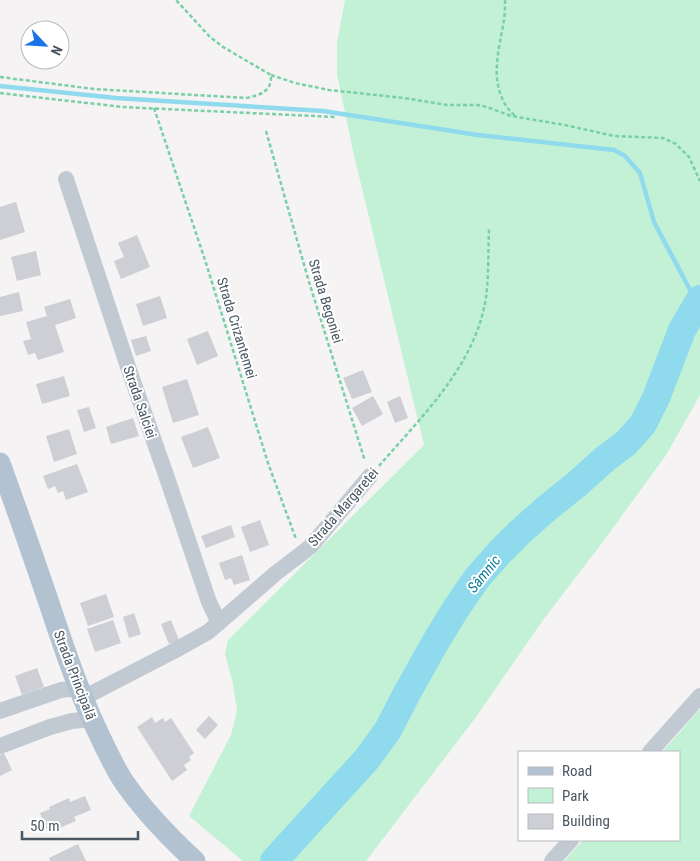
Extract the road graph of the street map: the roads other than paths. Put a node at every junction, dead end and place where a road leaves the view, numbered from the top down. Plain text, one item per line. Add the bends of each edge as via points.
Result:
1 (66, 179) dead end
2 (0, 463) edge
3 (370, 476) road end
4 (219, 623) junction
5 (81, 693) junction
6 (700, 696) edge
7 (0, 711) edge
8 (92, 719) junction
9 (0, 746) edge
10 (651, 751) edge
11 (570, 841) edge
12 (195, 861) edge
13 (552, 861) edge

1 - 4 street, Strada Salciei via 128,370
2 - 5 main road, Strada Principală
3 - 4 street, Strada Margaretei via 311,546
4 - 5 street, Strada Margaretei via 183,646
5 - 7 street, Strada Margaretei via 61,690
5 - 8 main road, Strada Principală
6 - 10 street
8 - 9 street via 50,727
8 - 12 main road, Strada Principală via 122,778 141,804
11 - 13 street

